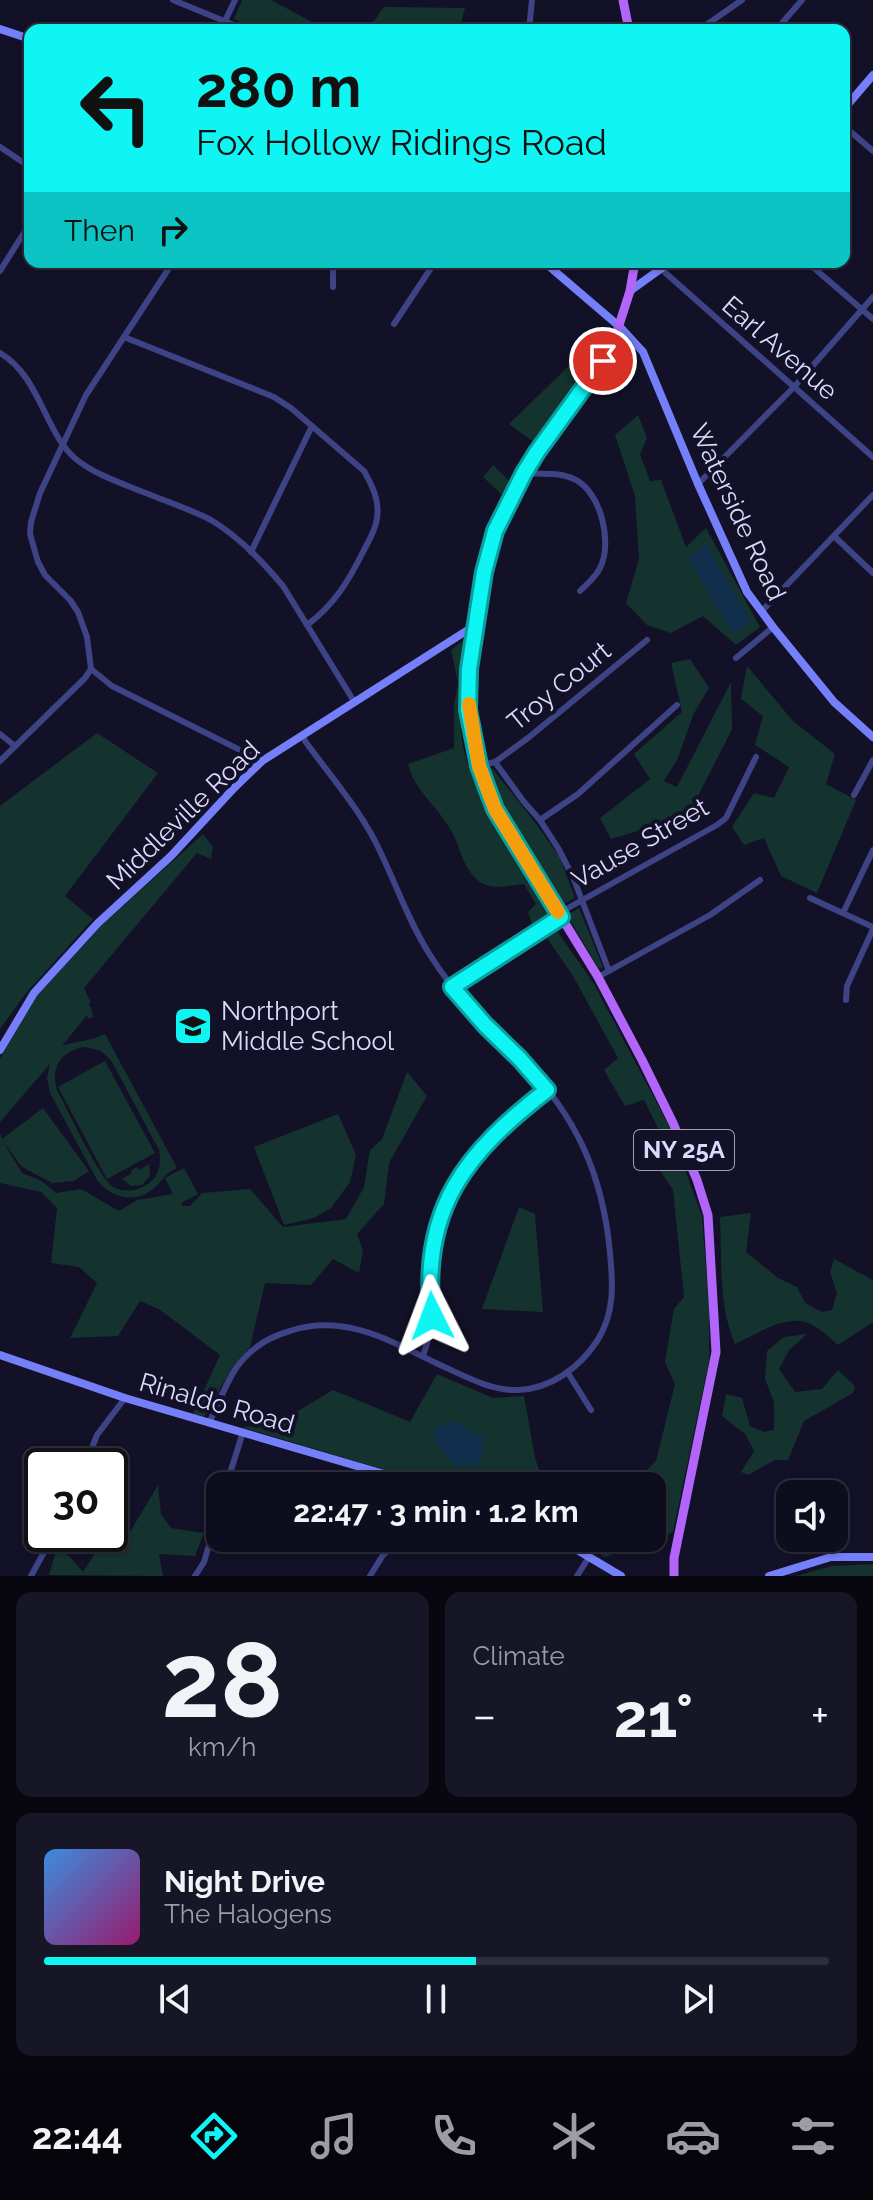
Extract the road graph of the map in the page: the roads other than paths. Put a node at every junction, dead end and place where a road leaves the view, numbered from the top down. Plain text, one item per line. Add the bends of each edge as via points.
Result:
1 (173, 0) edge
2 (235, 0) edge
3 (532, 0) edge
4 (623, 0) edge
5 (742, 0) edge
6 (802, 0) edge
7 (225, 21) junction
8 (232, 24) edge
9 (530, 24) edge
10 (628, 24) edge
11 (708, 24) edge
12 (781, 24) edge
13 (0, 29) edge
14 (24, 37) edge
15 (873, 75) edge
16 (850, 102) edge
17 (850, 131) edge
18 (0, 147) edge
19 (873, 151) edge
20 (24, 163) edge
21 (24, 232) edge
22 (0, 252) edge
23 (8, 256) junction
24 (169, 268) edge
25 (333, 268) edge
26 (431, 268) edge
27 (551, 268) edge
28 (634, 268) edge
29 (660, 268) joint
30 (814, 268) edge
31 (0, 271) edge
32 (333, 287) dead end
33 (630, 291) junction
34 (873, 297) edge
35 (862, 310) junction
36 (873, 319) edge
37 (394, 324) dead end
38 (620, 327) junction
39 (124, 337) junction
40 (0, 353) edge
41 (794, 387) junction
42 (312, 426) junction
43 (63, 444) junction
44 (873, 457) edge
45 (524, 473) junction
46 (698, 484) junction
47 (873, 495) edge
48 (834, 536) junction
49 (251, 552) junction
50 (873, 573) edge
51 (580, 591) dead end
52 (761, 612) junction
53 (307, 625) junction
54 (474, 626) junction
55 (773, 627) junction
56 (647, 640) dead end
57 (736, 658) dead end
58 (91, 669) junction
59 (355, 703) junction
60 (677, 705) dead end
61 (0, 734) edge
62 (303, 735) junction
63 (873, 737) edge
64 (15, 746) junction
65 (756, 757) dead end
66 (873, 760) edge
67 (0, 761) edge
68 (262, 761) junction
69 (495, 762) junction
70 (479, 766) junction
71 (854, 795) dead end
72 (540, 820) junction
73 (873, 850) edge
74 (760, 880) dead end
75 (810, 898) dead end
76 (581, 900) junction
77 (843, 913) junction
78 (560, 915) junction
79 (873, 928) edge
80 (609, 971) junction
81 (598, 977) junction
82 (452, 987) junction
83 (846, 1000) dead end
84 (0, 1050) edge
85 (547, 1090) junction
86 (0, 1355) edge
87 (423, 1356) junction
88 (568, 1373) junction
89 (125, 1398) junction
90 (591, 1410) dead end
91 (209, 1423) junction
92 (243, 1432) junction
93 (92, 1448) edge
94 (230, 1472) edge
95 (378, 1472) edge
96 (44, 1552) edge
97 (207, 1552) edge
98 (387, 1552) edge
99 (581, 1552) edge
100 (589, 1557) junction
101 (873, 1557) edge
102 (31, 1576) edge
103 (195, 1576) edge
104 (370, 1576) edge
105 (577, 1576) edge
106 (621, 1576) edge
107 (674, 1576) edge
108 (769, 1576) edge

1 - 7 street
2 - 7 street
3 - 9 street
4 - 10 main road
5 - 11 street
6 - 12 street
7 - 8 street
13 - 14 street
15 - 16 street
17 - 19 street
18 - 20 street
21 - 23 street
22 - 23 street
23 - 31 street
24 - 39 street
25 - 32 street
26 - 37 street
27 - 38 street, Waterside Road
28 - 33 main road, NY 25A
29 - 33 street
29 - 41 street, Earl Avenue
30 - 35 street
33 - 38 main road, NY 25A
34 - 35 street
35 - 36 street
35 - 41 street
38 - 45 main road, NY 25A via 603,361
38 - 46 street, Waterside Road via 643,352
39 - 42 street via 274,397
39 - 43 street via 86,395
40 - 43 street via 20,368
41 - 44 street, Earl Avenue
41 - 46 street
42 - 49 street
42 - 53 street via 364,471 377,500 377,518 349,580 324,613
43 - 49 street via 86,467 208,519
43 - 58 street via 40,493 30,534 45,575 78,612
45 - 51 street via 574,478 596,499 605,550 602,566
45 - 54 main road, NY 25A via 489,549
46 - 52 street, Waterside Road
47 - 48 street
48 - 50 street
48 - 52 street
49 - 53 street via 283,586
52 - 55 street, Waterside Road
53 - 59 street
54 - 59 street, Middleville Road
54 - 70 main road, NY 25A via 468,710
55 - 57 street
55 - 63 street, Waterside Road via 834,702
56 - 69 street, Troy Court
58 - 64 street
58 - 68 street via 112,686
59 - 62 street, Middleville Road
60 - 72 street via 578,794
61 - 64 street
62 - 68 street, Middleville Road
62 - 82 street via 364,821 417,935
64 - 67 street
65 - 76 street, Vause Street via 726,818
66 - 71 street
68 - 84 street, Middleville Road via 34,993
69 - 70 street
69 - 72 street
70 - 78 main road, NY 25A via 495,809
72 - 76 street
73 - 77 street
74 - 80 street via 710,915
75 - 77 street
76 - 78 street, Vause Street
76 - 80 street
77 - 79 street
78 - 81 main road, NY 25A
78 - 82 street, Vause Street
79 - 83 street
80 - 81 street
81 - 107 main road, NY 25A via 673,1123 708,1215 716,1352
82 - 85 street
85 - 87 street via 487,1141 454,1187 432,1253 431,1329
85 - 88 street via 592,1163 605,1209 612,1277 608,1319 589,1353
86 - 89 street, Rinaldo Road
87 - 88 street via 476,1382 519,1390
87 - 91 street via 364,1330 303,1326 252,1351 237,1368
88 - 90 street
89 - 91 street, Rinaldo Road
89 - 93 street
91 - 92 street, Rinaldo Road
92 - 94 street
92 - 95 street, Rinaldo Road
96 - 102 street
97 - 103 street
98 - 104 street
99 - 100 street
100 - 105 street
100 - 106 street
101 - 108 street via 831,1557

